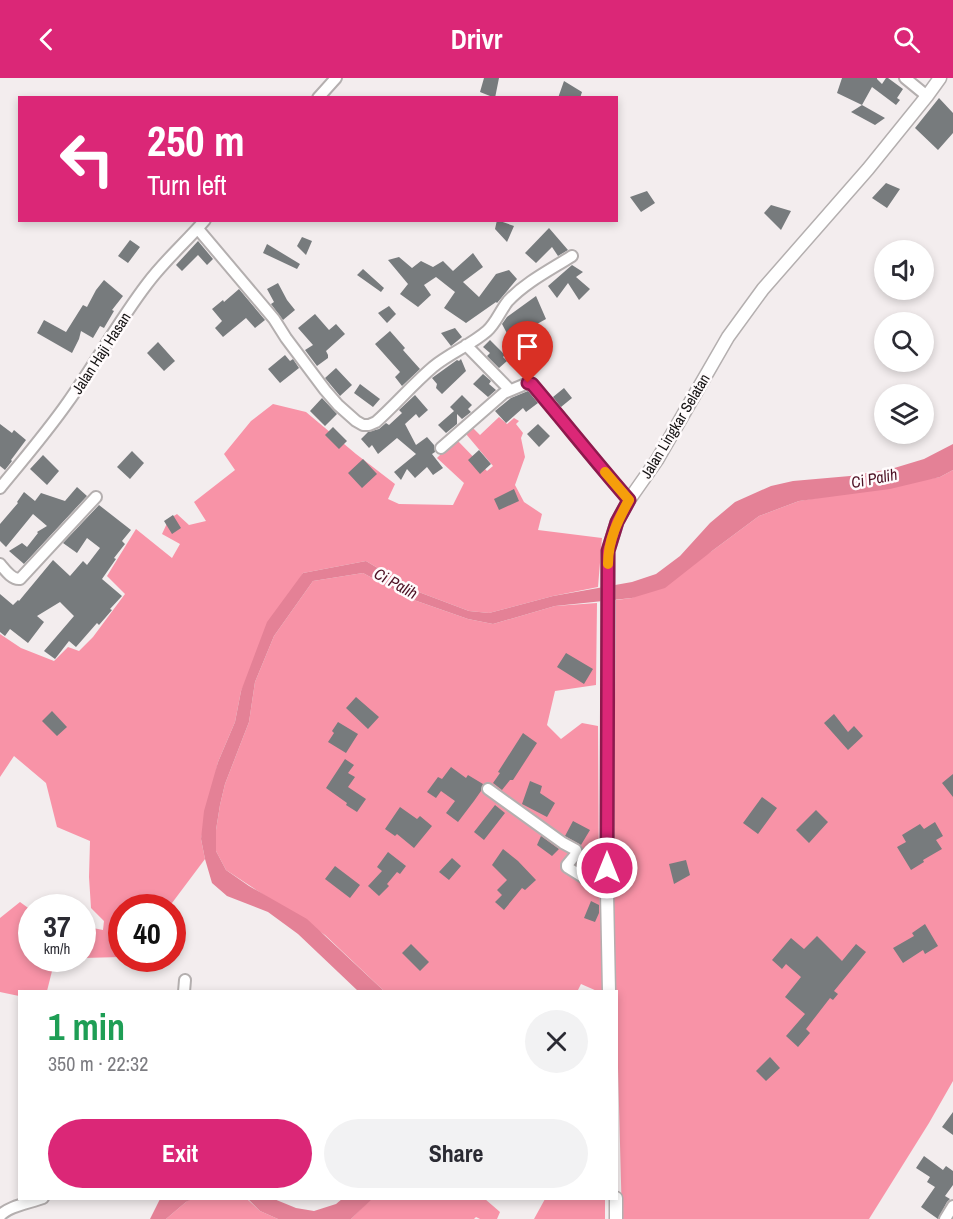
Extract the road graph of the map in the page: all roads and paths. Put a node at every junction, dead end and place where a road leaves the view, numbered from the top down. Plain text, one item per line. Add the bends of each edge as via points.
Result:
1 (336, 78) edge
2 (905, 78) edge
3 (940, 78) edge
4 (320, 96) edge
5 (927, 96) junction
6 (201, 225) edge
7 (572, 256) dead end
8 (466, 345) junction
9 (510, 390) junction
10 (441, 448) dead end
11 (0, 488) edge
12 (96, 497) dead end
13 (629, 500) junction
14 (0, 564) edge
15 (488, 789) dead end
16 (607, 892) junction
17 (609, 990) edge
18 (37, 1200) edge
19 (616, 1200) edge
20 (953, 1206) edge
21 (0, 1216) edge
22 (616, 1219) edge
23 (945, 1219) edge

1 - 4 street
2 - 5 street
3 - 5 street, Jalan Lingkar Selatan
5 - 13 street, Jalan Lingkar Selatan via 763,289 728,337 657,460
6 - 8 street via 325,390 356,421 369,425 376,422 433,367
6 - 11 street, Jalan Haji Hasan via 146,285 67,404
7 - 8 street via 520,290 489,329
8 - 9 street
9 - 10 street
9 - 13 street via 532,384
12 - 14 street via 24,576 13,577
13 - 16 street, Jalan Lingkar Selatan via 608,551
15 - 16 street via 576,850 567,867
16 - 17 street, Jalan Lingkar Selatan
18 - 21 street via 10,1207
19 - 22 street
20 - 23 street

